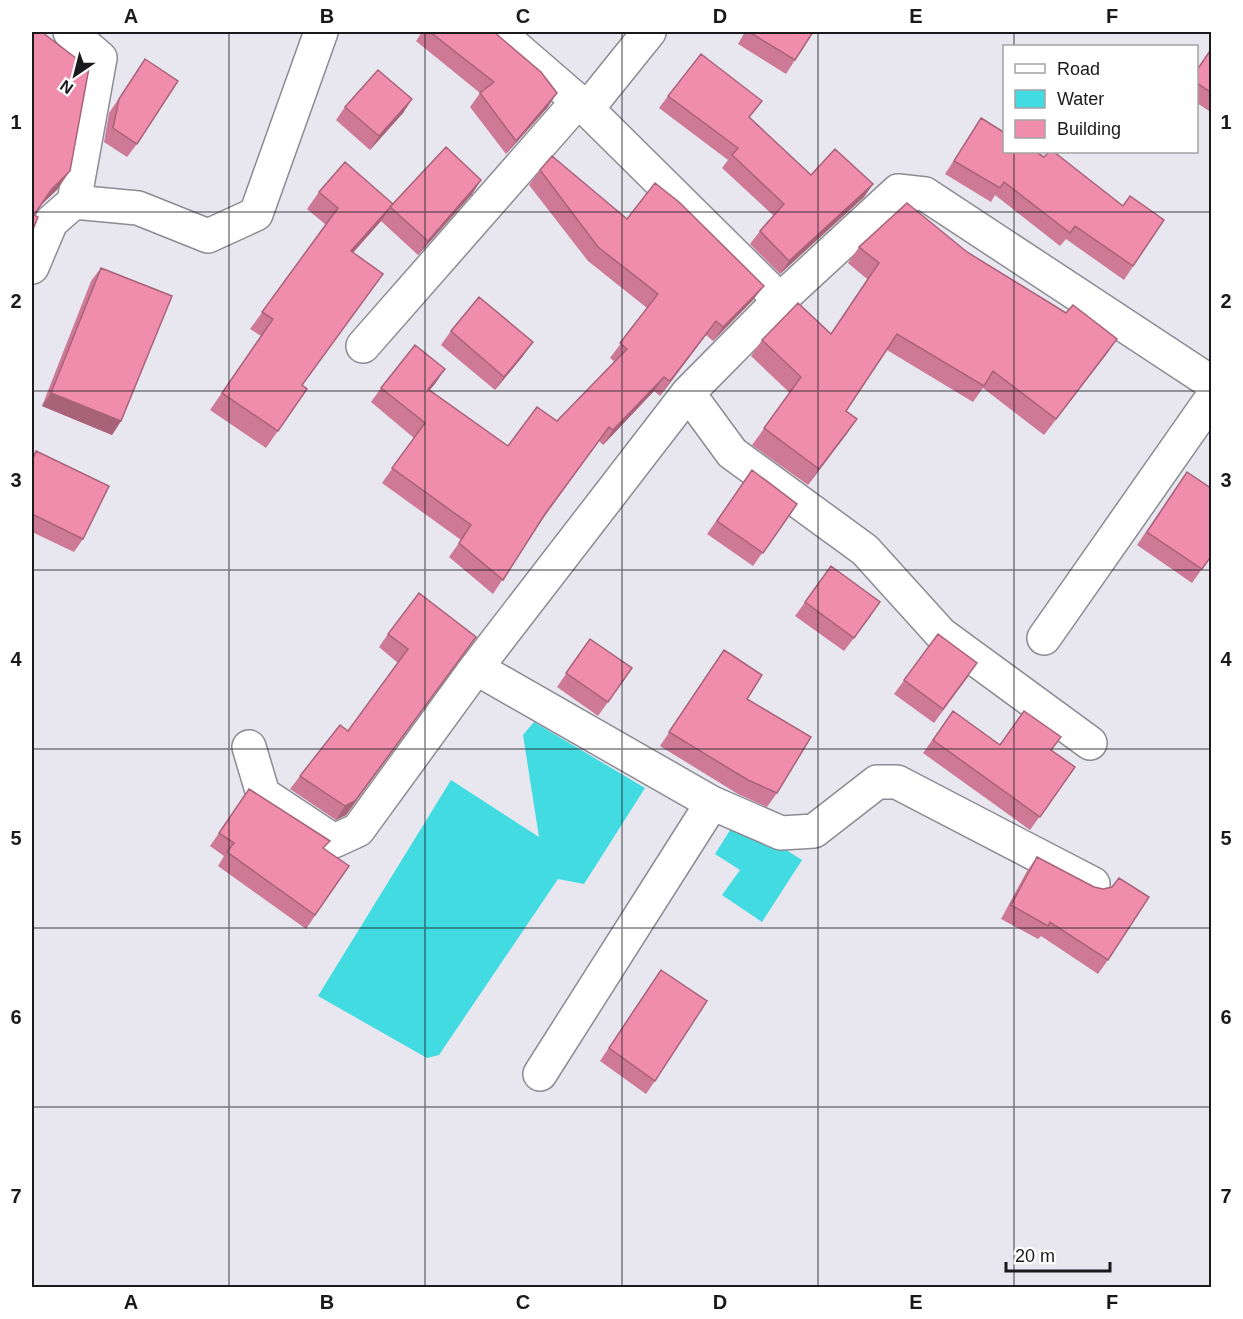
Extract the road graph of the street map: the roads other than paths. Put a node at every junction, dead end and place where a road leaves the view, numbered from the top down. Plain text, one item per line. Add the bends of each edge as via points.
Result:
1 (70, 32) edge
2 (321, 32) edge
3 (498, 32) edge
4 (649, 32) edge
5 (582, 105) junction
6 (74, 202) junction
7 (32, 267) edge
8 (780, 300) junction
9 (363, 346) dead end
10 (1212, 383) edge
11 (688, 393) junction
12 (1212, 398) edge
13 (1044, 638) dead end
14 (476, 668) junction
15 (1090, 743) dead end
16 (249, 747) dead end
17 (712, 803) junction
18 (1093, 885) edge
19 (540, 1074) dead end

1 - 6 street via 99,58
2 - 6 street via 256,214 208,236 138,208
3 - 5 street
4 - 5 street
5 - 8 street
5 - 9 street
6 - 7 street via 51,222
8 - 10 street via 898,191 925,194
8 - 11 street
11 - 14 street
11 - 15 street via 732,453 865,550 941,634
12 - 13 street
14 - 16 street via 358,830 334,841 263,794
14 - 17 street
17 - 18 street via 781,833 814,831 877,782 897,782
17 - 19 street

